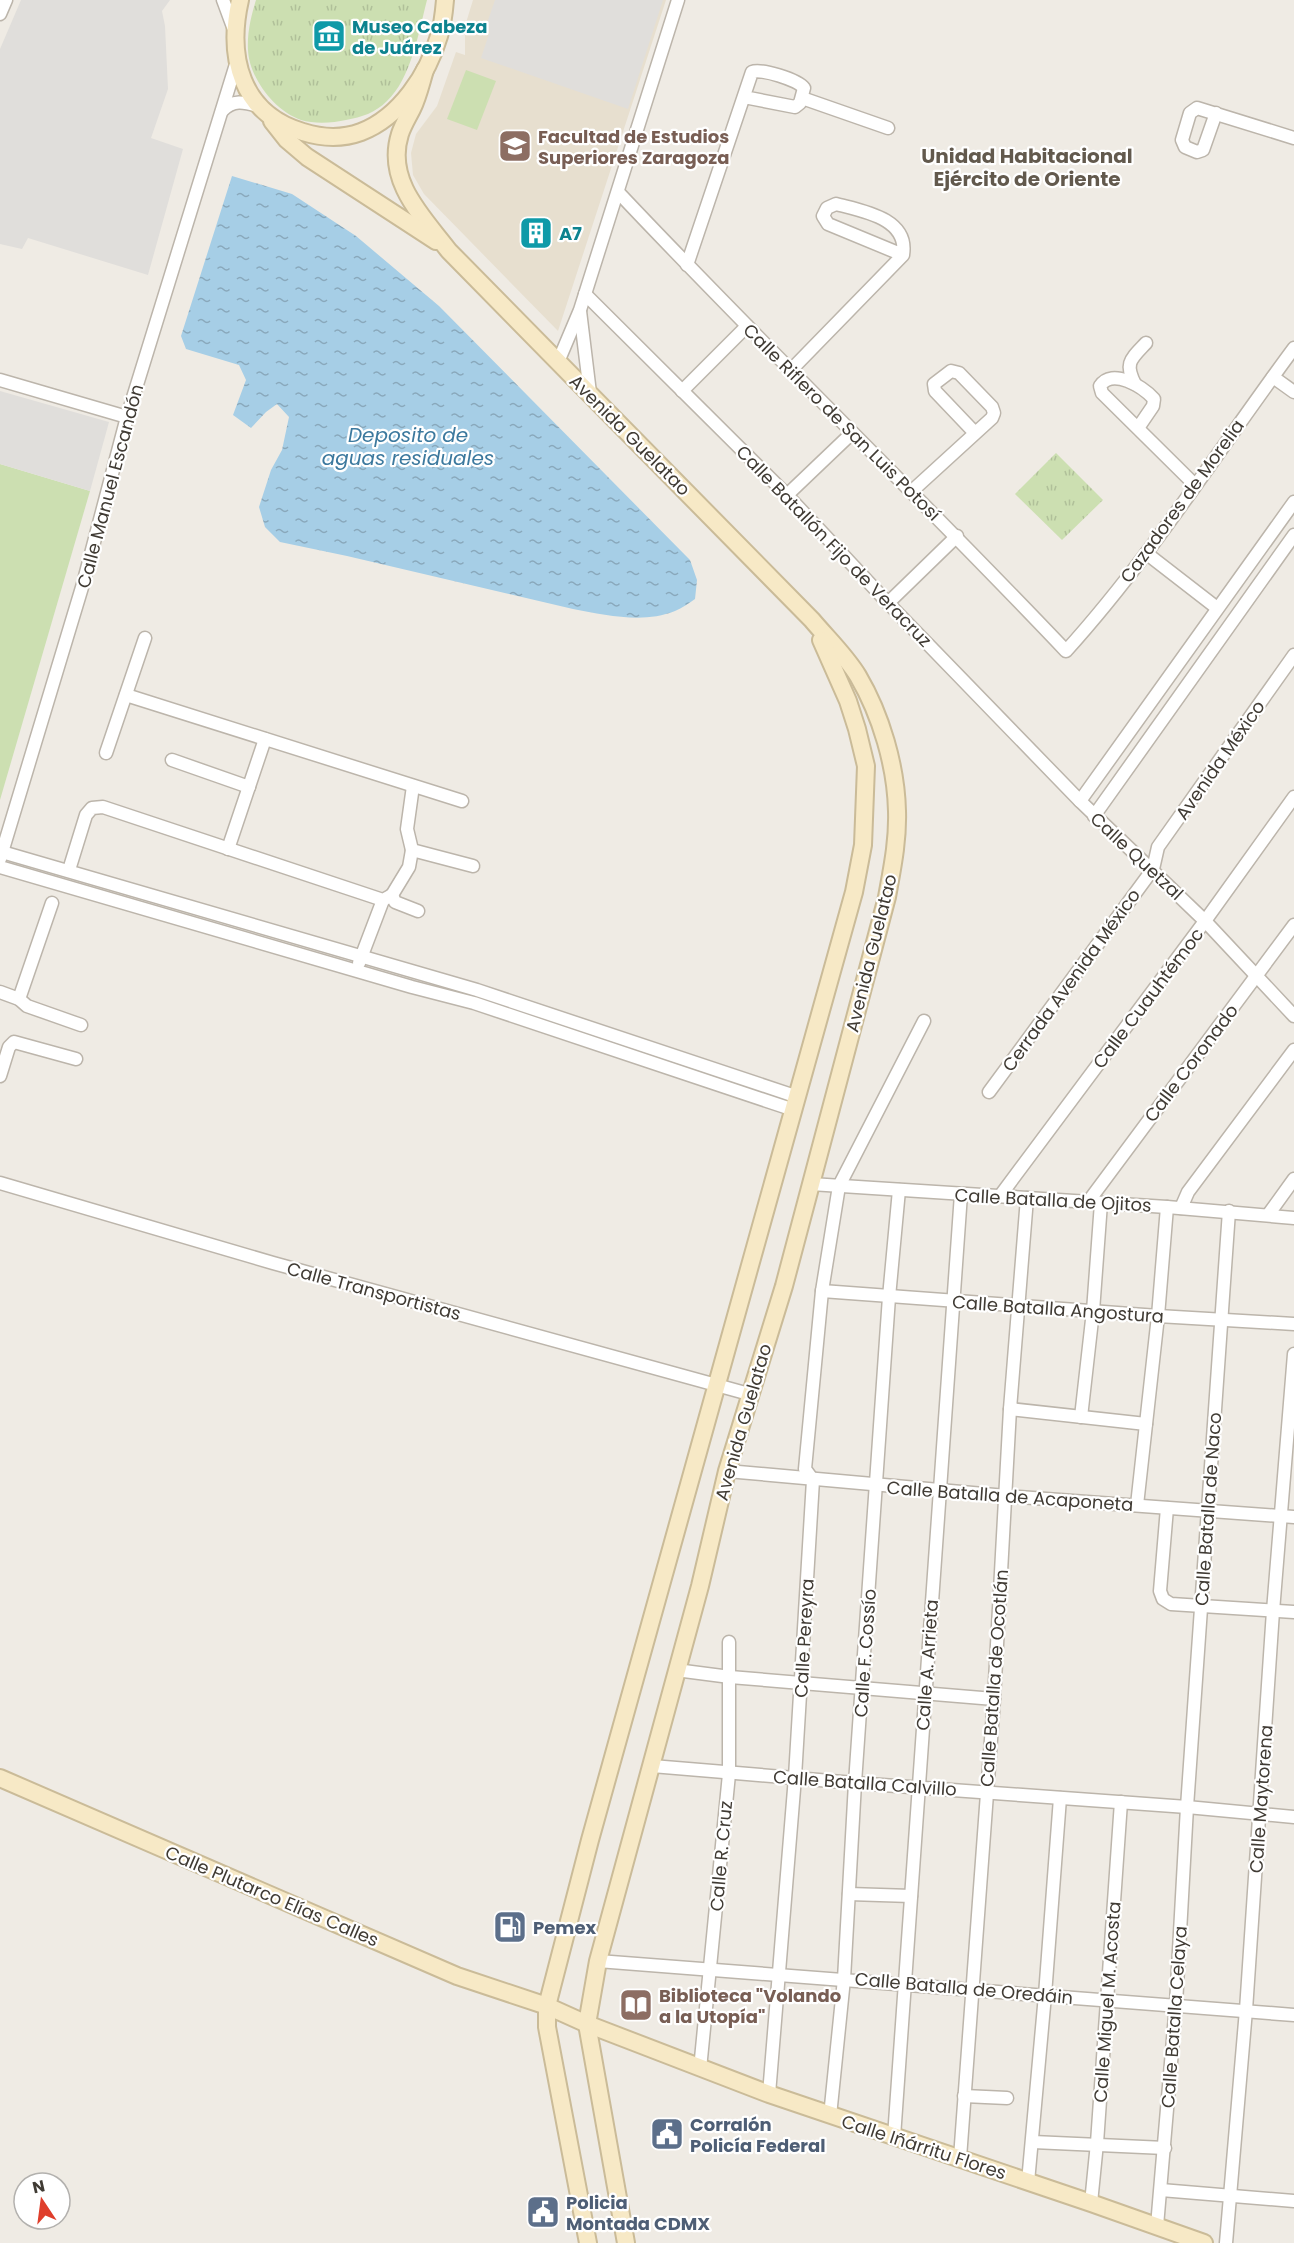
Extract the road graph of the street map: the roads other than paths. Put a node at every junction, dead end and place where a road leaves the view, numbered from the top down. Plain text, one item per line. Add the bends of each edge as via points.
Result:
1 (6, 0) edge
2 (223, 0) edge
3 (240, 0) edge
4 (445, 0) edge
5 (678, 0) edge
6 (0, 14) edge
7 (235, 40) junction
8 (237, 62) junction
9 (425, 70) junction
10 (744, 97) junction
11 (802, 98) junction
12 (263, 110) junction
13 (221, 112) junction
14 (1216, 113) dead end
15 (888, 129) dead end
16 (1294, 138) edge
17 (618, 192) junction
18 (449, 251) junction
19 (903, 255) junction
20 (687, 265) junction
21 (585, 294) junction
22 (580, 310) junction
23 (747, 326) junction
24 (1146, 343) dead end
25 (1294, 348) edge
26 (558, 362) junction
27 (791, 370) junction
28 (1273, 376) junction
29 (0, 380) edge
30 (1135, 384) junction
31 (682, 391) junction
32 (1294, 392) edge
33 (590, 393) junction
34 (127, 417) junction
35 (1138, 428) junction
36 (852, 433) junction
37 (975, 433) junction
38 (1195, 485) junction
39 (912, 491) junction
40 (787, 495) junction
41 (1294, 502) edge
42 (1294, 535) edge
43 (957, 536) junction
44 (1146, 553) junction
45 (888, 603) junction
46 (1217, 609) junction
47 (812, 620) junction
48 (145, 638) dead end
49 (1066, 651) joint
50 (1294, 655) edge
51 (126, 695) junction
52 (1137, 721) junction
53 (1151, 734) junction
54 (265, 739) junction
55 (106, 753) dead end
56 (172, 760) dead end
57 (413, 786) junction
58 (249, 787) junction
59 (1294, 797) edge
60 (462, 801) dead end
61 (1080, 801) junction
62 (1094, 816) junction
63 (228, 849) junction
64 (412, 850) junction
65 (1, 856) edge
66 (473, 866) dead end
67 (0, 867) edge
68 (1153, 869) junction
69 (69, 870) junction
70 (387, 897) junction
71 (52, 903) dead end
72 (195, 909) junction
73 (418, 911) dead end
74 (1205, 921) junction
75 (191, 922) junction
76 (1294, 925) edge
77 (361, 957) junction
78 (356, 970) junction
79 (416, 972) junction
80 (1257, 976) junction
81 (412, 987) junction
82 (477, 990) junction
83 (0, 992) edge
84 (19, 999) junction
85 (474, 1003) junction
86 (1294, 1016) edge
87 (924, 1021) dead end
88 (81, 1025) dead end
89 (1294, 1050) edge
90 (76, 1059) dead end
91 (0, 1076) edge
92 (989, 1092) dead end
93 (796, 1103) junction
94 (1294, 1179) edge
95 (0, 1183) edge
96 (811, 1184) junction
97 (839, 1186) junction
98 (899, 1190) junction
99 (961, 1194) junction
100 (1000, 1197) junction
101 (1027, 1198) junction
102 (1088, 1202) junction
103 (1101, 1203) junction
104 (1167, 1207) junction
105 (1181, 1208) junction
106 (1229, 1211) junction
107 (1268, 1215) junction
108 (1294, 1218) edge
109 (822, 1291) junction
110 (889, 1297) junction
111 (952, 1301) junction
112 (1019, 1306) junction
113 (1093, 1311) junction
114 (1158, 1316) junction
115 (1223, 1321) junction
116 (1294, 1324) edge
117 (1294, 1354) edge
118 (717, 1386) junction
119 (749, 1394) junction
120 (1010, 1409) junction
121 (1081, 1417) junction
122 (1146, 1424) junction
123 (727, 1471) junction
124 (813, 1480) junction
125 (876, 1485) junction
126 (941, 1490) junction
127 (1006, 1496) junction
128 (1137, 1505) junction
129 (1167, 1508) junction
130 (1208, 1511) junction
131 (1280, 1516) junction
132 (1294, 1517) edge
133 (1201, 1605) junction
134 (1273, 1611) junction
135 (1294, 1612) edge
136 (729, 1642) dead end
137 (676, 1670) junction
138 (730, 1677) junction
139 (801, 1683) junction
140 (863, 1688) junction
141 (924, 1693) junction
142 (994, 1699) junction
143 (651, 1766) junction
144 (729, 1774) junction
145 (795, 1777) junction
146 (0, 1778) edge
147 (855, 1784) junction
148 (918, 1787) junction
149 (987, 1793) junction
150 (1060, 1798) junction
151 (1121, 1802) junction
152 (1187, 1807) junction
153 (1260, 1813) junction
154 (1294, 1817) edge
155 (849, 1894) junction
156 (911, 1896) junction
157 (598, 1961) junction
158 (710, 1969) junction
159 (780, 1974) junction
160 (844, 1979) junction
161 (905, 1983) junction
162 (973, 1989) junction
163 (1045, 1995) junction
164 (1107, 2000) junction
165 (1176, 2004) junction
166 (547, 2006) junction
167 (1246, 2010) junction
168 (1294, 2015) edge
169 (587, 2025) junction
170 (700, 2069) junction
171 (769, 2094) junction
172 (964, 2096) junction
173 (1007, 2098) dead end
174 (830, 2116) junction
175 (894, 2137) junction
176 (1033, 2142) junction
177 (1097, 2143) junction
178 (1165, 2148) junction
179 (960, 2158) junction
180 (1028, 2182) junction
181 (1161, 2190) junction
182 (1231, 2197) junction
183 (1294, 2201) edge
184 (1091, 2203) junction
185 (1158, 2226) junction
186 (588, 2243) edge
187 (626, 2243) edge
188 (1204, 2243) edge
189 (1226, 2243) edge

1 - 6 street
2 - 7 street
3 - 7 main road, Avenida Guelatao
4 - 9 main road via 439,38
5 - 17 street
7 - 8 main road, Avenida Guelatao
8 - 12 main road, Avenida Guelatao via 244,84
8 - 13 street, Calle Manuel Escandón
9 - 12 main road via 394,112 370,128 350,135 312,135 289,127
9 - 18 main road, Avenida Guelatao via 398,141 397,171 414,206
10 - 11 street via 792,107 798,106
10 - 11 street via 750,75 759,70 802,85
10 - 20 street
11 - 15 street
12 - 13 street via 238,102
12 - 18 main road, Avenida Guelatao via 307,157
13 - 34 street, Calle Manuel Escandón
14 - 16 street
17 - 20 street, Calle Riflero de San Luis Potosí
17 - 21 street
18 - 26 main road, Avenida Guelatao
19 - 19 street via 904,244 898,231 882,217 836,204 824,212 828,224
19 - 27 street
20 - 23 street, Calle Riflero de San Luis Potosí
21 - 22 street
21 - 31 street, Calle Batallón Fijo de Veracruz
22 - 26 street
22 - 33 street
23 - 27 street, Calle Riflero de San Luis Potosí
23 - 31 street
24 - 30 street via 1128,366
25 - 28 street, Cazadores de Morelia
26 - 33 main road, Avenida Guelatao
27 - 36 street, Calle Riflero de San Luis Potosí
28 - 32 street
28 - 38 street, Cazadores de Morelia
29 - 34 street
30 - 35 street via 1152,396 1155,403
30 - 35 street via 1110,378 1100,386 1102,393
31 - 40 street, Calle Batallón Fijo de Veracruz
33 - 47 main road, Avenida Guelatao
34 - 65 street, Calle Manuel Escandón via 83,584
35 - 38 street
36 - 39 street, Calle Riflero de San Luis Potosí
36 - 40 street
37 - 37 street via 992,418 993,410 959,373 951,371 934,384 934,391
37 - 39 street
38 - 44 street, Cazadores de Morelia
39 - 43 street, Calle Riflero de San Luis Potosí
40 - 45 street, Calle Batallón Fijo de Veracruz
41 - 46 street
42 - 53 street
43 - 45 street
43 - 49 street, Calle Riflero de San Luis Potosí
44 - 46 street
44 - 49 street, Cazadores de Morelia
45 - 61 street, Calle Batallón Fijo de Veracruz
46 - 52 street
47 - 93 main road, Avenida Guelatao via 857,729 866,766 866,812 854,892
47 - 96 main road, Avenida Guelatao via 858,675 878,716 897,811 896,852 887,897
48 - 51 street
50 - 68 street, Avenida México via 1158,847
51 - 54 street
51 - 55 street
52 - 53 street
52 - 61 street
53 - 62 street
54 - 57 street
54 - 58 street
56 - 58 street
57 - 60 street
57 - 64 street via 407,829
58 - 63 street
59 - 74 street, Calle Cuauhtémoc
61 - 62 street, Calle Quetzal
62 - 68 street, Calle Quetzal
63 - 69 street via 98,807 86,815
63 - 70 street
64 - 66 street
64 - 70 street via 409,867
65 - 69 street
67 - 75 street
68 - 74 street, Calle Quetzal
68 - 92 street, Cerrada Avenida México
69 - 72 street
70 - 73 street via 404,908
70 - 77 street
71 - 84 street
72 - 75 street
72 - 77 street
74 - 80 street, Calle Quetzal
74 - 100 street, Calle Cuauhtémoc
75 - 78 street
76 - 80 street, Calle Coronado
77 - 78 street
77 - 79 street
78 - 81 street
79 - 81 street
79 - 82 street
80 - 86 street, Calle Quetzal
80 - 102 street, Calle Coronado
81 - 85 street
82 - 85 street
82 - 93 street
83 - 84 street
84 - 88 street via 27,1006
85 - 93 street
87 - 97 street, Calle Pereyra
89 - 105 street via 1188,1192
90 - 91 street via 14,1042
93 - 118 main road, Avenida Guelatao
94 - 107 street
95 - 118 street, Calle Transportistas
96 - 97 street, Calle Batalla de Ojitos
96 - 119 main road, Avenida Guelatao
97 - 98 street, Calle Batalla de Ojitos
97 - 109 street, Calle Pereyra
98 - 99 street, Calle Batalla de Ojitos
98 - 110 street, Calle F. Cossío
99 - 100 street, Calle Batalla de Ojitos
99 - 111 street, Calle A. Arrieta
100 - 101 street, Calle Batalla de Ojitos
101 - 102 street, Calle Batalla de Ojitos
101 - 112 street, Calle Batalla de Ocotlán
102 - 103 street, Calle Batalla de Ojitos
103 - 104 street, Calle Batalla de Ojitos
103 - 113 street
104 - 105 street, Calle Batalla de Ojitos
104 - 114 street
105 - 106 street, Calle Batalla de Ojitos
106 - 107 street, Calle Batalla de Ojitos
106 - 115 street, Calle Batalla de Naco
107 - 108 street, Calle Batalla de Ojitos
109 - 110 street, Calle Batalla Angostura
109 - 124 street, Calle Pereyra via 805,1469
110 - 111 street, Calle Batalla Angostura
110 - 125 street, Calle F. Cossío
111 - 112 street, Calle Batalla Angostura
111 - 126 street, Calle A. Arrieta
112 - 113 street, Calle Batalla Angostura
112 - 120 street, Calle Batalla de Ocotlán
113 - 114 street, Calle Batalla Angostura
113 - 121 street
114 - 115 street, Calle Batalla Angostura
114 - 122 street
115 - 116 street, Calle Batalla Angostura
115 - 130 street, Calle Batalla de Naco
117 - 131 street, Calle Maytorena
118 - 119 street, Calle Transportistas
118 - 166 main road, Avenida Guelatao
119 - 123 main road, Avenida Guelatao
120 - 121 street
120 - 127 street, Calle Batalla de Ocotlán
121 - 122 street
122 - 128 street
123 - 124 street, Calle Batalla de Acaponeta
123 - 137 main road, Avenida Guelatao
124 - 125 street, Calle Batalla de Acaponeta
124 - 139 street, Calle Pereyra
125 - 126 street, Calle Batalla de Acaponeta
125 - 140 street, Calle F. Cossío
126 - 127 street, Calle Batalla de Acaponeta
126 - 141 street, Calle A. Arrieta
127 - 128 street, Calle Batalla de Acaponeta
127 - 142 street, Calle Batalla de Ocotlán
128 - 129 street, Calle Batalla de Acaponeta
129 - 130 street, Calle Batalla de Acaponeta
129 - 133 street via 1160,1591 1171,1604
130 - 131 street, Calle Batalla de Acaponeta
130 - 133 street, Calle Batalla de Naco
131 - 132 street, Calle Batalla de Acaponeta
131 - 134 street, Calle Maytorena
133 - 134 street
133 - 152 street, Calle Batalla de Naco
134 - 135 street
134 - 153 street, Calle Maytorena
136 - 138 street, Calle R. Cruz
137 - 138 street
137 - 143 main road, Avenida Guelatao
138 - 139 street
138 - 144 street, Calle R. Cruz
139 - 140 street
139 - 145 street, Calle Pereyra
140 - 141 street
140 - 147 street, Calle F. Cossío
141 - 142 street
141 - 148 street, Calle A. Arrieta
142 - 149 street, Calle Batalla de Ocotlán
143 - 144 street, Calle Batalla Calvillo
143 - 157 main road, Avenida Guelatao
144 - 145 street, Calle Batalla Calvillo
144 - 158 street, Calle R. Cruz
145 - 147 street, Calle Batalla Calvillo
145 - 159 street, Calle Pereyra
146 - 166 main road, Calle Plutarco Elías Calles via 457,1976
147 - 148 street, Calle Batalla Calvillo
147 - 155 street, Calle F. Cossío
148 - 149 street, Calle Batalla Calvillo
148 - 156 street, Calle A. Arrieta
149 - 150 street, Calle Batalla Calvillo
149 - 162 street, Calle Batalla de Ocotlán
150 - 151 street, Calle Batalla Calvillo
150 - 163 street
151 - 152 street, Calle Batalla Calvillo
151 - 164 street, Calle Miguel M. Acosta
152 - 153 street, Calle Batalla Calvillo
152 - 165 street, Calle Batalla Celaya
153 - 154 street, Calle Batalla Calvillo
153 - 167 street, Calle Maytorena
155 - 156 street
155 - 160 street, Calle F. Cossío
156 - 161 street, Calle A. Arrieta
157 - 158 street, Calle Batalla de Oredáin
157 - 169 main road, Avenida Guelatao
158 - 159 street, Calle Batalla de Oredáin
158 - 170 street, Calle R. Cruz
159 - 160 street, Calle Batalla de Oredáin
159 - 171 street, Calle Pereyra
160 - 161 street, Calle Batalla de Oredáin
160 - 174 street, Calle F. Cossío
161 - 162 street, Calle Batalla de Oredáin
161 - 175 street, Calle A. Arrieta
162 - 163 street, Calle Batalla de Oredáin
162 - 172 street, Calle Batalla de Ocotlán
163 - 164 street, Calle Batalla de Oredáin
163 - 176 street
164 - 165 street, Calle Batalla de Oredáin
164 - 177 street, Calle Miguel M. Acosta
165 - 167 street, Calle Batalla de Oredáin
165 - 178 street, Calle Batalla Celaya
166 - 169 main road, Calle Iñárritu Flores
166 - 186 main road, Avenida Guelatao via 547,2027
167 - 168 street, Calle Batalla de Oredáin
167 - 182 street, Calle Maytorena
169 - 170 main road, Calle Iñárritu Flores
169 - 187 main road, Avenida Guelatao
170 - 171 main road, Calle Iñárritu Flores
171 - 174 main road, Calle Iñárritu Flores
172 - 173 street
172 - 179 street, Calle Batalla de Ocotlán
174 - 175 main road, Calle Iñárritu Flores
175 - 179 main road, Calle Iñárritu Flores
176 - 177 street
176 - 180 street
177 - 178 street
177 - 184 street, Calle Miguel M. Acosta
178 - 181 street, Calle Batalla Celaya
179 - 180 main road, Calle Iñárritu Flores
180 - 184 main road, Calle Iñárritu Flores
181 - 182 street
181 - 185 street, Calle Batalla Celaya
182 - 183 street
182 - 189 street, Calle Maytorena
184 - 185 main road, Calle Iñárritu Flores
185 - 188 main road, Calle Iñárritu Flores

